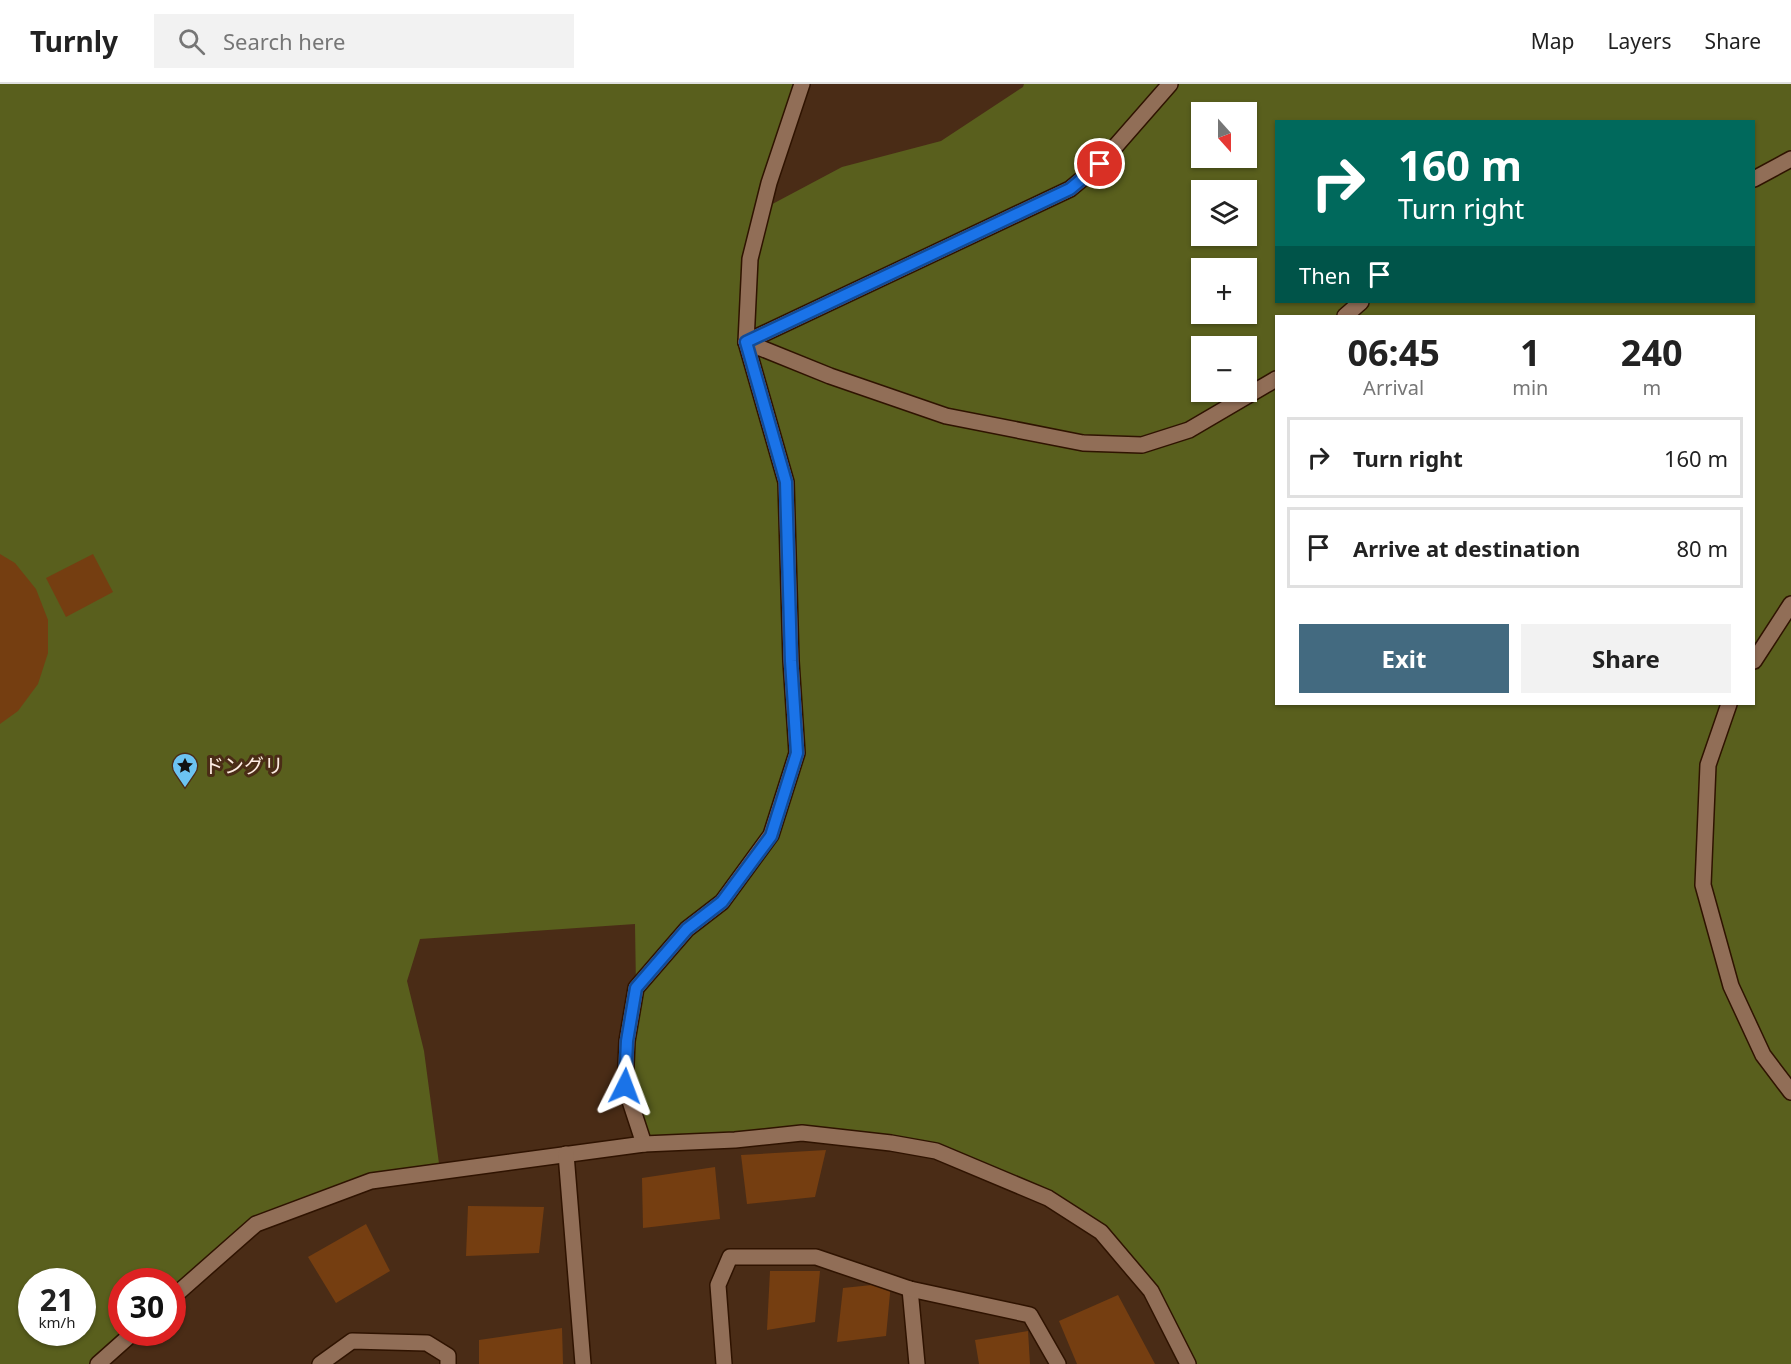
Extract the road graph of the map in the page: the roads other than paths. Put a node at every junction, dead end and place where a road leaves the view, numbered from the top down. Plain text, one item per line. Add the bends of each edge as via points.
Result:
1 (802, 84) edge
2 (1170, 84) edge
3 (1791, 159) edge
4 (1755, 177) edge
5 (1360, 303) edge
6 (1346, 315) edge
7 (746, 342) junction
8 (1275, 380) edge
9 (1791, 604) edge
10 (1755, 659) edge
11 (1729, 705) edge
12 (1791, 1092) edge
13 (645, 1144) junction
14 (566, 1154) junction
15 (186, 1286) edge
16 (910, 1289) junction
17 (118, 1346) edge
18 (98, 1364) edge
19 (320, 1364) edge
20 (448, 1364) edge
21 (583, 1364) edge
22 (724, 1364) edge
23 (917, 1364) edge
24 (1058, 1364) edge
25 (1188, 1364) edge

1 - 7 street via 769,183 750,259
2 - 7 street via 1100,164 1070,189
3 - 4 street
5 - 6 street
7 - 8 street via 946,416 1083,443 1142,445 1189,430
7 - 13 street via 786,482 797,753 771,836 722,902 687,929 636,988 627,1041 625,1086
9 - 10 street
11 - 12 street via 1708,765 1703,885 1731,986 1763,1055
13 - 14 street
13 - 25 street via 802,1133 936,1151 1048,1198 1101,1232 1151,1291
14 - 15 street via 371,1181 256,1224
14 - 21 street
16 - 22 street via 816,1257 730,1257 718,1285
16 - 23 street
16 - 24 street via 1030,1315
17 - 18 street
19 - 20 street via 352,1341 427,1343 448,1356

